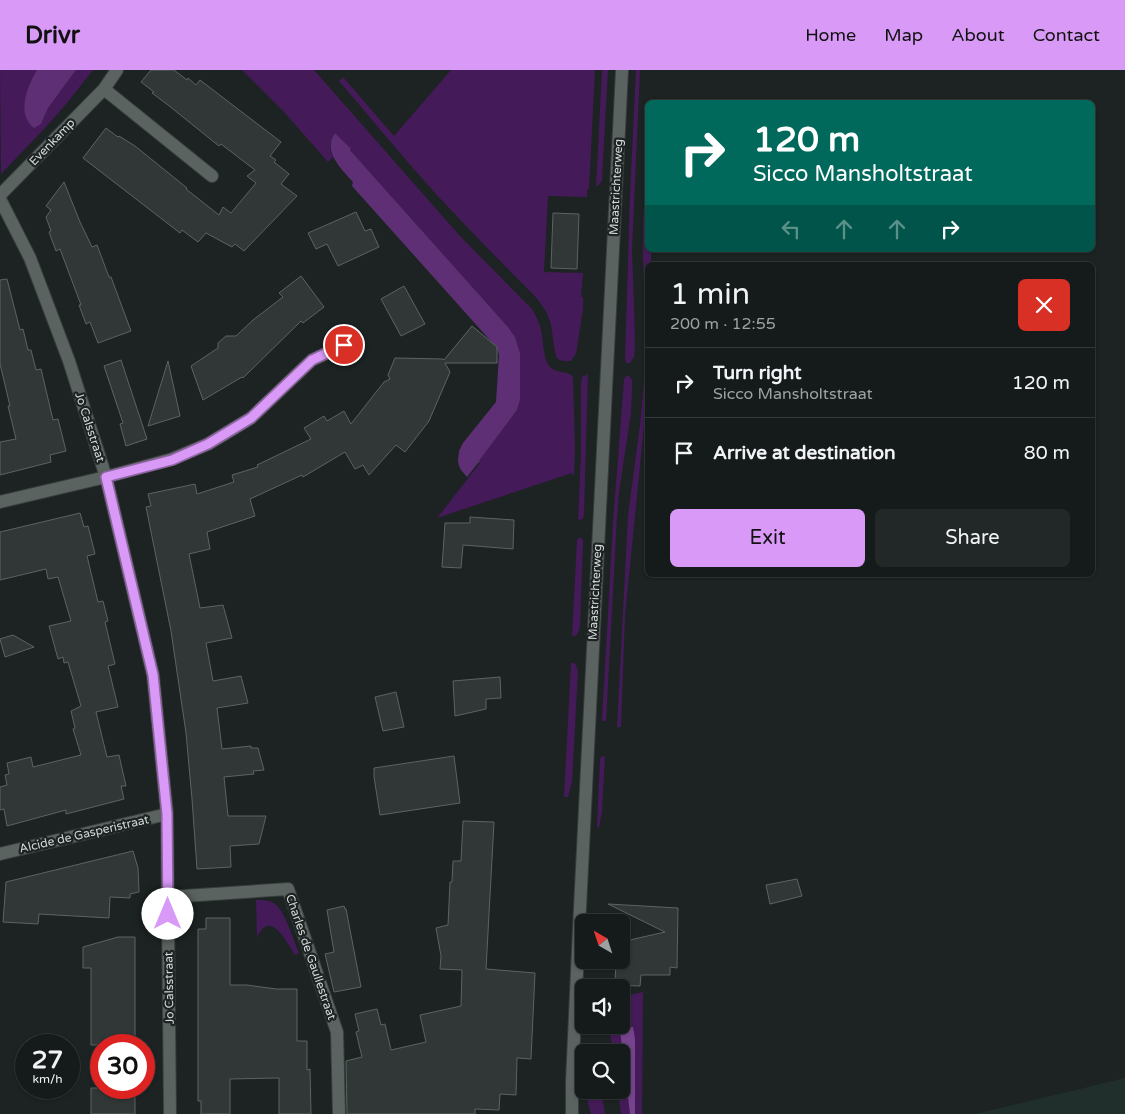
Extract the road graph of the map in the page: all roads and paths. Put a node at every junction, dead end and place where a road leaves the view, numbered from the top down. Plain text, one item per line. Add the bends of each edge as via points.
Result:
1 (117, 70) edge
2 (622, 70) edge
3 (104, 89) junction
4 (212, 176) dead end
5 (0, 197) edge
6 (344, 345) dead end
7 (106, 477) junction
8 (0, 502) edge
9 (167, 814) junction
10 (0, 854) edge
11 (169, 897) junction
12 (170, 1114) edge
13 (339, 1114) edge
14 (572, 1114) edge

1 - 3 street, Evenkamp
2 - 14 street, Maastrichterweg
3 - 4 street
3 - 5 street, Evenkamp
5 - 7 street, Jo Calsstraat via 30,258 69,361
6 - 7 street via 312,360 251,418 208,444 172,460
7 - 8 street
7 - 9 street, Jo Calsstraat via 153,675
9 - 10 street, Alcide de Gasperistraat
9 - 11 street, Jo Calsstraat
11 - 12 street, Jo Calsstraat
11 - 13 street, Charles de Gaullestraat via 288,889 337,1032

